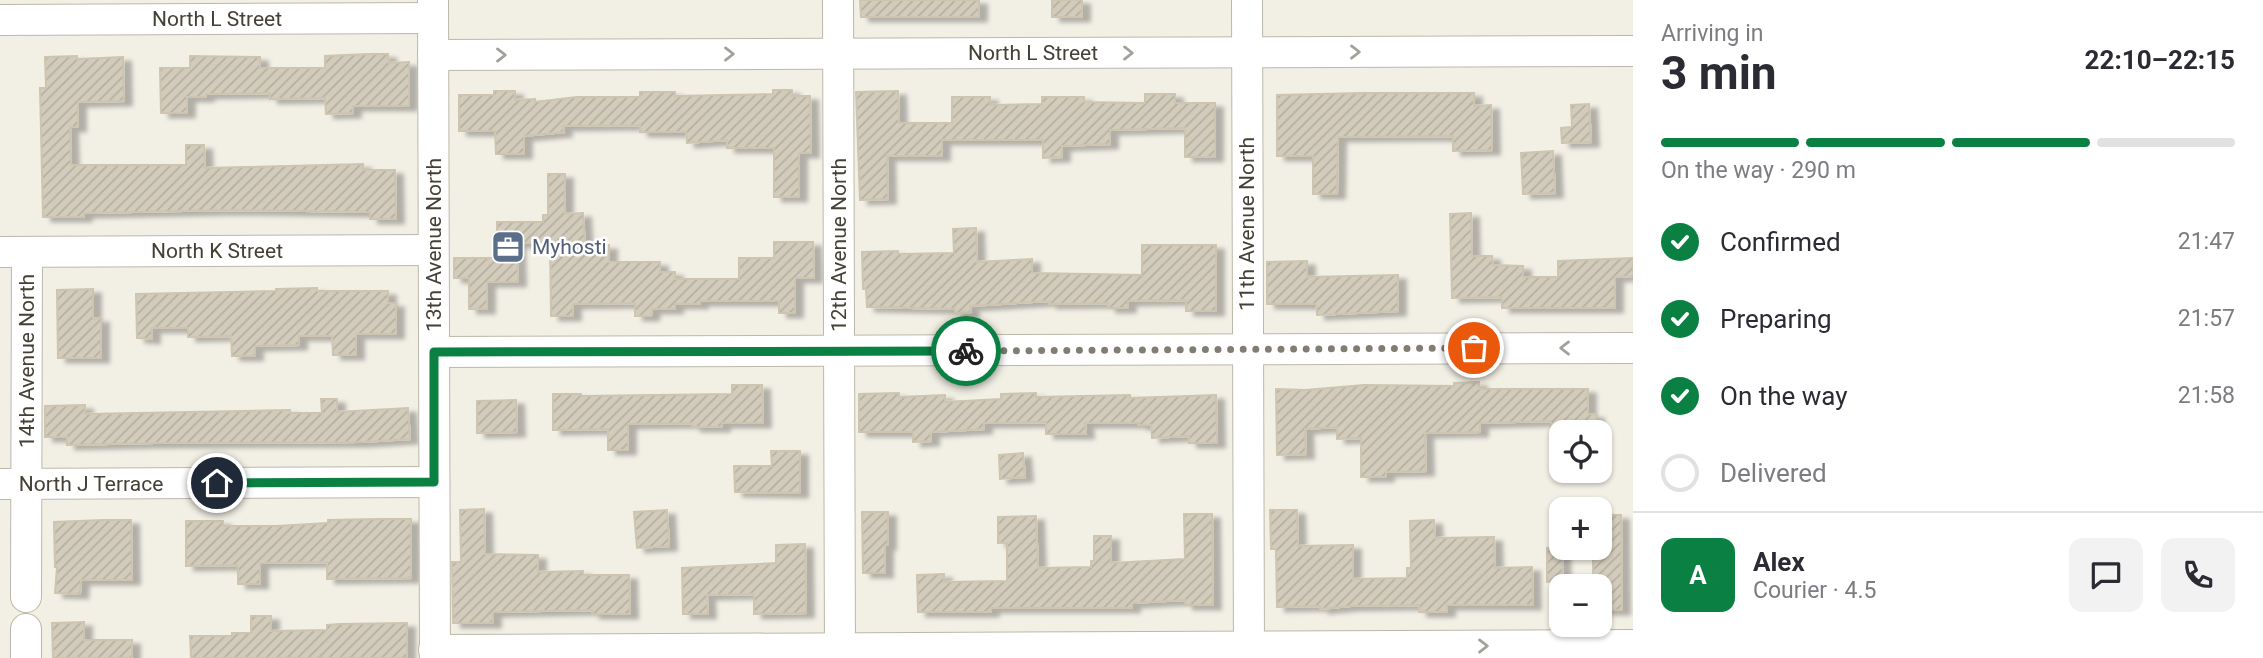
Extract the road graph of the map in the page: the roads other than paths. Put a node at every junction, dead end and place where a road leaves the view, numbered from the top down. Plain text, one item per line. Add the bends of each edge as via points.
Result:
1 (838, 0) edge
2 (1247, 0) edge
3 (433, 9) edge
4 (0, 20) edge
5 (1633, 51) edge
6 (1247, 52) junction
7 (838, 54) junction
8 (433, 55) junction
9 (433, 250) junction
10 (14, 252) edge
11 (1633, 348) edge
12 (1248, 349) junction
13 (839, 351) junction
14 (434, 352) junction
15 (434, 482) junction
16 (14, 484) edge
17 (26, 597) dead end
18 (1633, 645) edge
19 (1249, 652) edge
20 (840, 653) edge
21 (435, 654) edge

1 - 7 street, 12th Avenue North
2 - 6 street, 11th Avenue North
3 - 4 street, North L Street
3 - 8 street, 13th Avenue North
6 -> 5 street, North L Street
7 -> 6 street, North L Street
6 - 12 street, 11th Avenue North
8 -> 7 street, North L Street
7 - 13 street, 12th Avenue North
8 - 9 street, 13th Avenue North
9 - 10 street, North K Street
9 - 14 street, 13th Avenue North
10 - 16 street, 14th Avenue North
11 -> 12 street
12 - 13 street
12 - 19 street, 11th Avenue North
13 - 14 street
13 - 20 street, 12th Avenue North
14 - 15 street, 13th Avenue North
15 - 16 street, North J Terrace
15 - 21 street, 13th Avenue North
16 - 17 street, 14th Avenue North
19 -> 18 street
19 - 20 street
20 - 21 street

